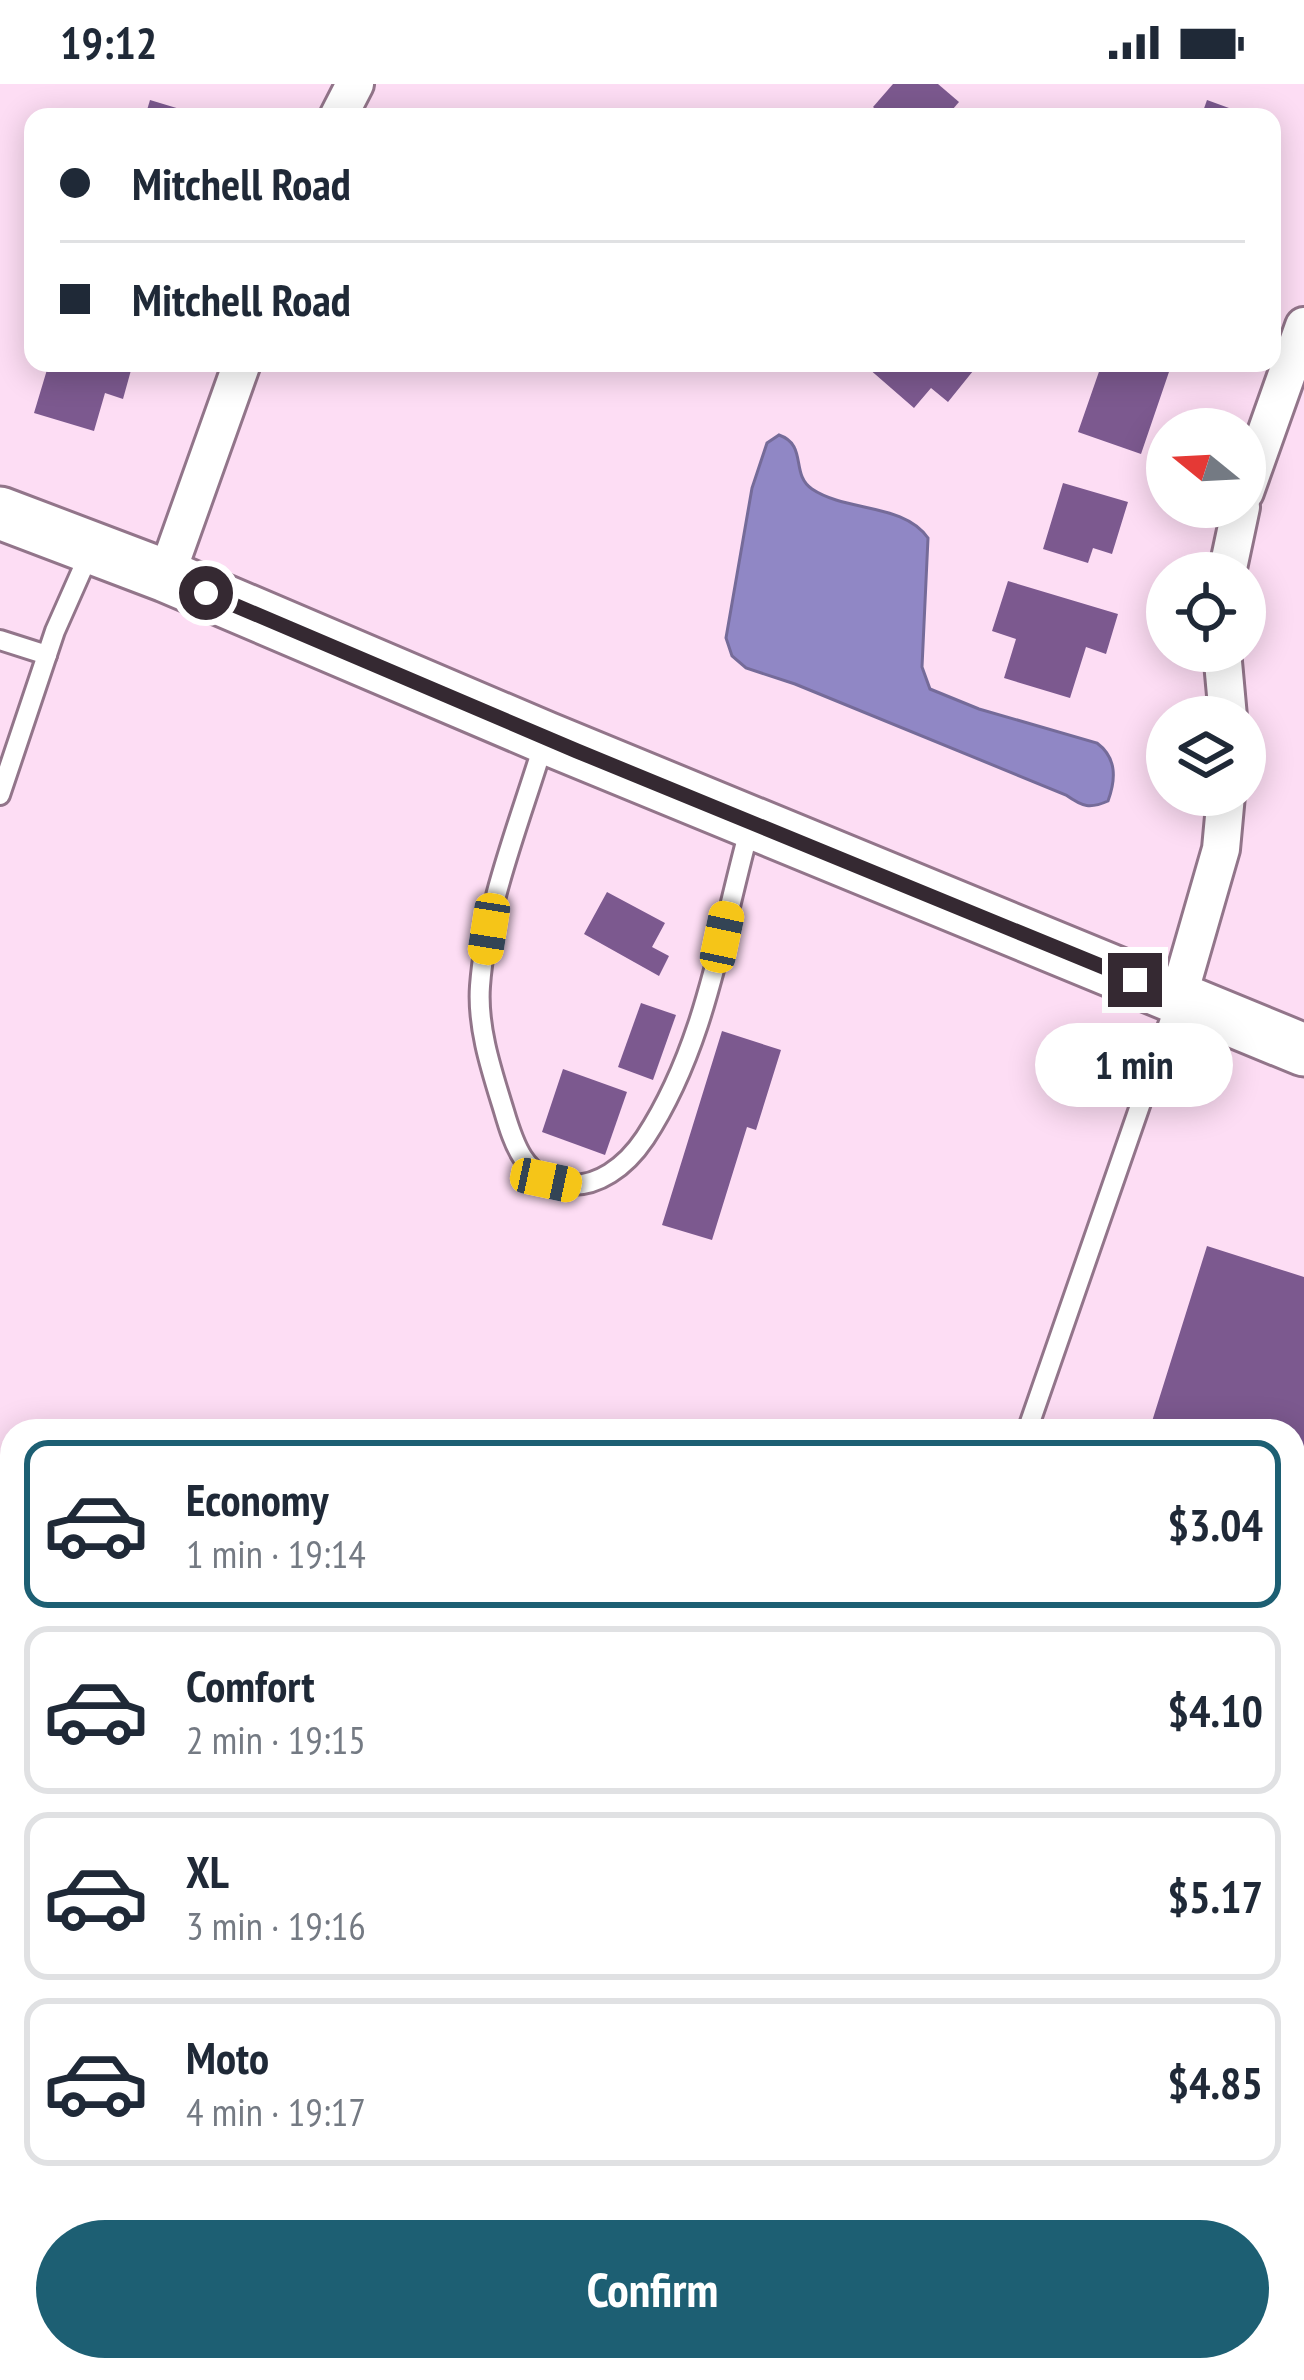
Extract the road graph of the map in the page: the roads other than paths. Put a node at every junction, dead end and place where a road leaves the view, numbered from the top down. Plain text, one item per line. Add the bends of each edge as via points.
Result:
1 (1303, 328) edge
2 (239, 372) edge
3 (1266, 433) edge
4 (0, 513) edge
5 (92, 548) junction
6 (166, 576) junction
7 (0, 640) edge
8 (46, 655) junction
9 (546, 738) junction
10 (0, 795) edge
11 (1224, 816) edge
12 (751, 823) junction
13 (1178, 998) junction
14 (1304, 1050) edge
15 (1031, 1419) edge

1 - 3 street
2 - 6 street
4 - 5 street
5 - 6 street
5 - 8 lane
6 - 9 street
7 - 8 lane
8 - 10 lane
9 - 12 street
9 - 12 lane via 479,988 490,1066 517,1154 546,1180 600,1180 645,1139 712,984
11 - 13 street
12 - 13 street
13 - 14 street
13 - 15 lane

